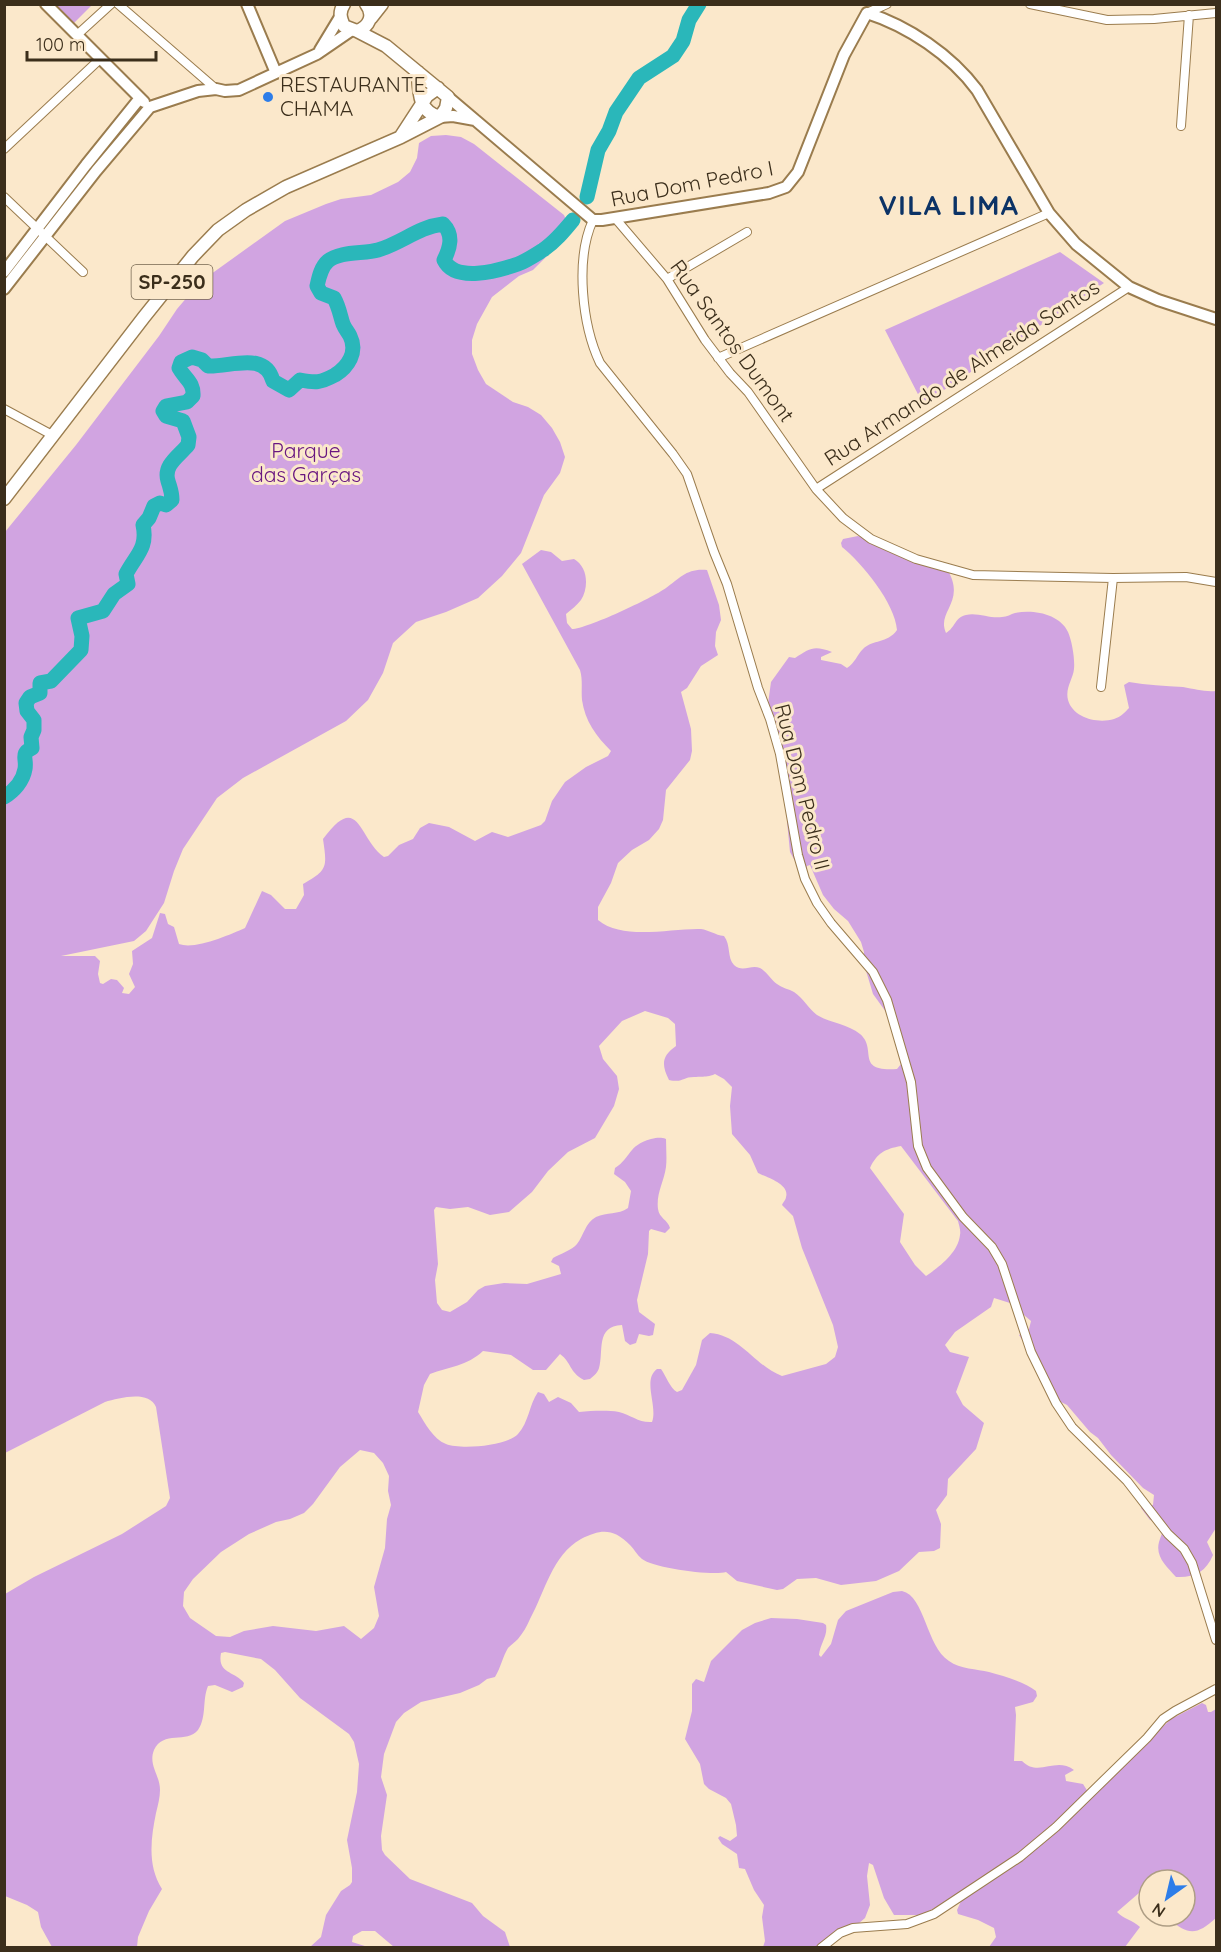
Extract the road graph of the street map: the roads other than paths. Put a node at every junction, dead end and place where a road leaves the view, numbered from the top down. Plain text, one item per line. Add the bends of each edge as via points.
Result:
1 (46, 4) edge
2 (111, 4) edge
3 (118, 4) edge
4 (247, 4) edge
5 (344, 4) edge
6 (366, 4) edge
7 (382, 4) edge
8 (887, 4) edge
9 (1030, 4) edge
10 (867, 13) junction
11 (1216, 13) edge
12 (1189, 15) junction
13 (340, 17) junction
14 (370, 20) junction
15 (354, 31) junction
16 (77, 35) junction
17 (386, 46) junction
18 (317, 54) junction
19 (100, 59) junction
20 (418, 72) junction
21 (276, 73) junction
22 (216, 88) junction
23 (438, 88) junction
24 (448, 96) junction
25 (140, 98) junction
26 (422, 104) junction
27 (150, 107) junction
28 (440, 117) junction
29 (478, 121) junction
30 (1181, 126) dead end
31 (401, 136) junction
32 (4, 149) edge
33 (86, 165) junction
34 (96, 171) junction
35 (4, 197) edge
36 (1049, 213) junction
37 (615, 218) junction
38 (593, 220) junction
39 (37, 229) junction
40 (747, 232) dead end
41 (46, 237) junction
42 (4, 272) edge
43 (83, 272) dead end
44 (666, 279) junction
45 (1129, 287) junction
46 (4, 289) edge
47 (1216, 319) edge
48 (718, 358) junction
49 (4, 409) edge
50 (54, 436) junction
51 (816, 489) junction
52 (4, 499) edge
53 (1113, 578) junction
54 (1216, 582) edge
55 (1101, 687) dead end
56 (1216, 1640) edge
57 (1216, 1689) edge
58 (821, 1947) edge

1 - 16 street
2 - 16 street
3 - 22 street
4 - 21 street
5 - 13 main road
6 - 14 main road
7 - 14 main road
8 - 10 street
9 - 12 street via 1107,20
10 - 36 street via 916,37 969,78
10 - 37 street, Rua Dom Pedro I via 844,55 798,172 786,187
11 - 12 street
12 - 30 street
13 - 15 main road via 344,26
13 - 18 street
14 - 15 main road
14 - 17 main road
15 - 17 main road
15 - 18 street
16 - 19 street
17 - 20 main road
18 - 21 street
19 - 25 street
19 - 32 street
20 - 23 main road
20 - 26 main road
21 - 22 street via 239,90
22 - 27 street
23 - 24 main road
23 - 26 main road
24 - 28 main road
24 - 29 street
25 - 27 street
25 - 33 street
26 - 28 main road via 432,115
26 - 31 main road
27 - 34 street
28 - 29 street
28 - 31 main road, SP-250
29 - 38 street
31 - 50 main road, SP-250 via 286,187 218,230 144,317
33 - 34 street
33 - 39 street
34 - 41 street
35 - 39 street
36 - 45 street via 1076,244
36 - 48 street
37 - 38 street, Rua Dom Pedro I
37 - 44 street, Rua Santos Dumont
38 - 56 street, Rua Dom Pedro II via 588,231 583,279 585,312 594,350 687,474 770,719 805,879 831,923 873,972 887,1000 911,1082 918,1146 927,1168 1002,1264 1031,1352 1072,1427 1127,1481 1184,1549
39 - 41 street
39 - 42 street
40 - 44 street
41 - 43 street
41 - 46 street
44 - 48 street, Rua Santos Dumont
45 - 47 street
45 - 51 street, Rua Armando de Almeida Santos
48 - 51 street, Rua Santos Dumont via 760,408
49 - 50 street
50 - 52 main road, SP-250
51 - 53 street, Rua Santos Dumont via 843,518 871,539 916,559 973,575
53 - 54 street, Rua Santos Dumont via 1186,577
53 - 55 street
57 - 58 street via 1163,1719 1056,1827 1020,1857 934,1914 907,1924 853,1928

